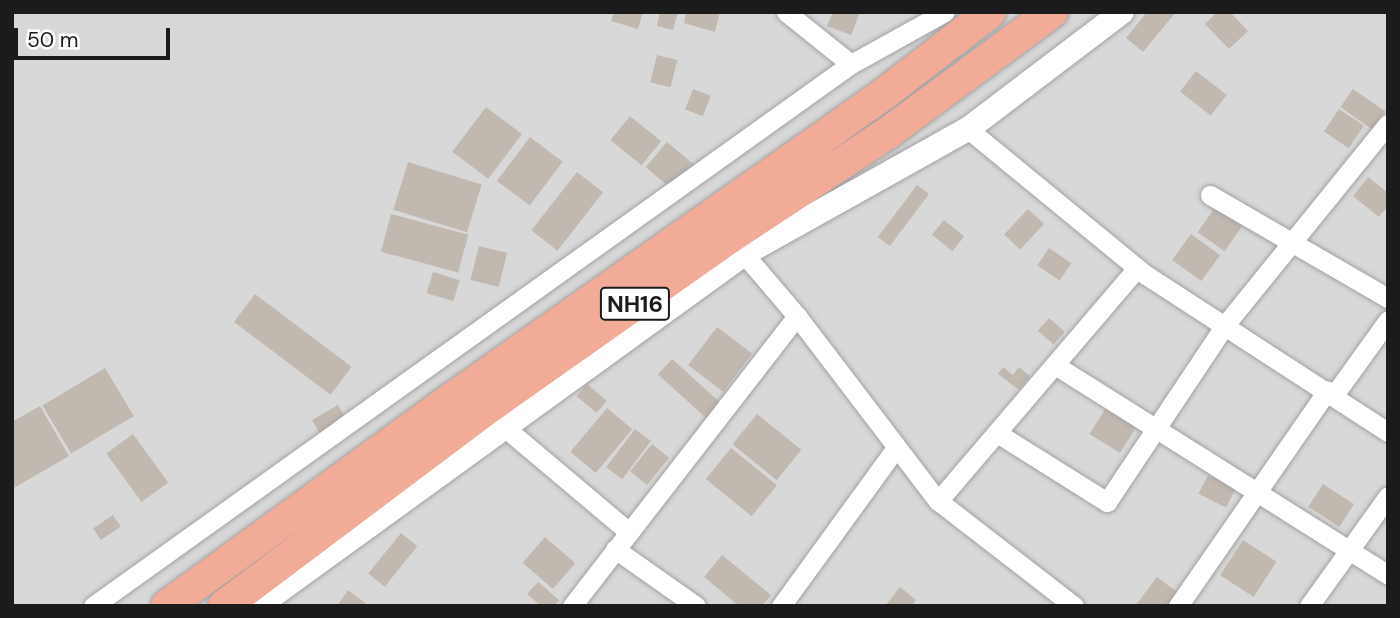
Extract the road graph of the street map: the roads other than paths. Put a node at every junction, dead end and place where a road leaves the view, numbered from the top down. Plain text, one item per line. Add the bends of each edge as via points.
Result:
1 (786, 12) edge
2 (945, 12) edge
3 (990, 12) edge
4 (1052, 12) edge
5 (1122, 12) edge
6 (851, 64) junction
7 (1388, 124) edge
8 (968, 129) junction
9 (1210, 195) dead end
10 (1294, 244) junction
11 (744, 254) junction
12 (1138, 268) junction
13 (1388, 298) edge
14 (797, 316) junction
15 (1388, 320) edge
16 (1225, 325) junction
17 (1055, 365) junction
18 (1331, 393) junction
19 (503, 426) junction
20 (1156, 429) junction
21 (1388, 432) edge
22 (997, 433) junction
23 (896, 448) junction
24 (1257, 492) junction
25 (1388, 496) edge
26 (939, 501) junction
27 (629, 531) junction
28 (615, 549) junction
29 (1349, 551) junction
30 (1388, 575) edge
31 (93, 606) edge
32 (167, 606) edge
33 (224, 606) edge
34 (258, 606) edge
35 (572, 606) edge
36 (696, 606) edge
37 (781, 606) edge
38 (1074, 606) edge
39 (1178, 606) edge
40 (1309, 606) edge

1 - 6 street
2 - 6 street
3 - 32 highway, NH16 via 884,94
4 - 33 highway, NH16 via 888,133 730,237 503,397
5 - 8 street
6 - 31 street
7 - 10 street
8 - 11 street
8 - 12 street
9 - 10 street
10 - 13 street
10 - 16 street
11 - 14 street
11 - 19 street
12 - 16 street
12 - 17 street
14 - 23 street
14 - 27 street
15 - 18 street
16 - 18 street
16 - 20 street
17 - 20 street
17 - 22 street
18 - 21 street
18 - 24 street
19 - 27 street
19 - 34 street
20 - 22 street via 1107,502
20 - 24 street
22 - 26 street
23 - 26 street
23 - 37 street
24 - 29 street
24 - 39 street
25 - 29 street
26 - 38 street
27 - 28 street
28 - 35 street
28 - 36 street
29 - 30 street
29 - 40 street

